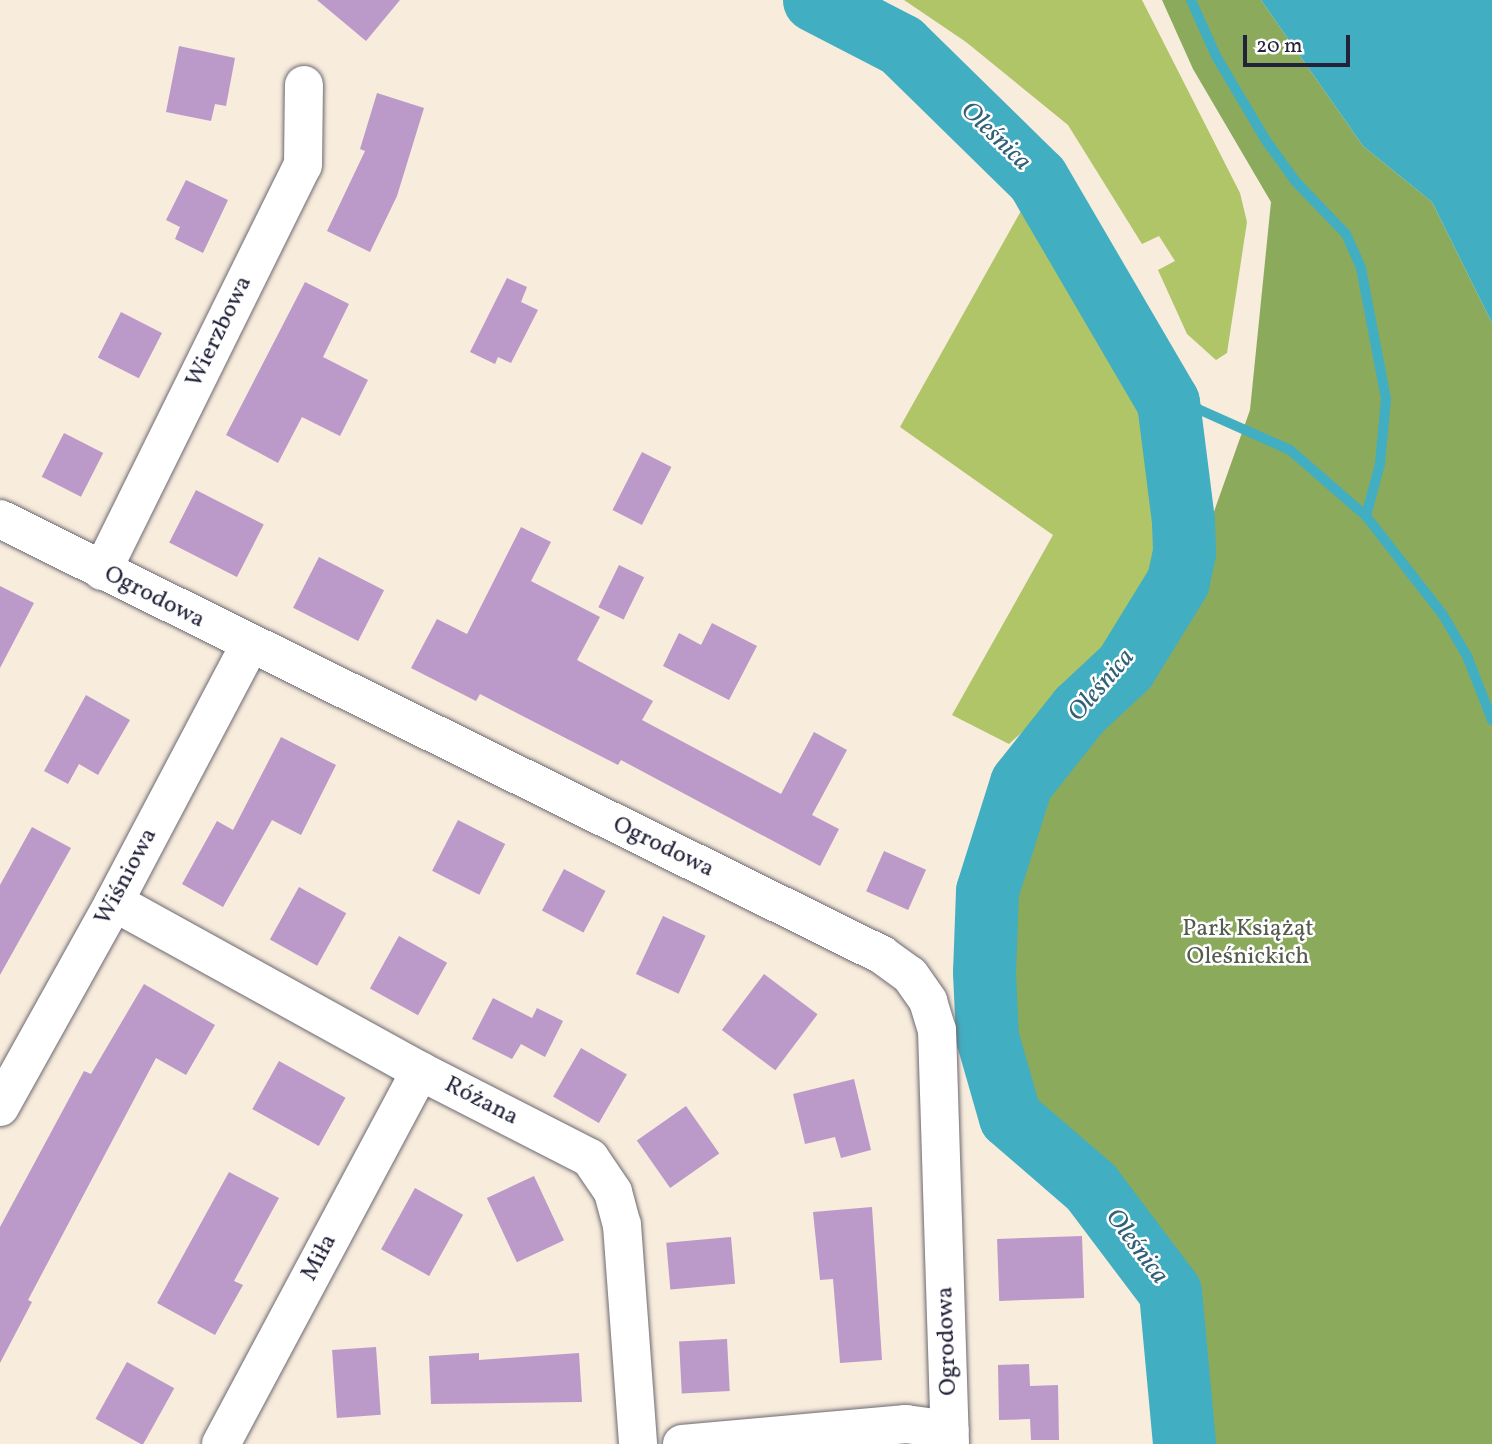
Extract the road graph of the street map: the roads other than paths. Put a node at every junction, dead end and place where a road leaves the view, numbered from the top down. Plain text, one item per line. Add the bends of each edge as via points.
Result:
1 (304, 85) dead end
2 (0, 519) edge
3 (102, 572) junction
4 (249, 646) junction
5 (114, 902) junction
6 (420, 1071) junction
7 (0, 1107) edge
8 (950, 1437) edge
9 (220, 1444) edge
10 (638, 1444) edge
11 (682, 1444) edge

1 - 3 street, Wierzbowa via 303,165
2 - 3 street, Ogrodowa
3 - 4 street, Ogrodowa
4 - 5 street, Wiśniowa
4 - 8 street, Ogrodowa via 883,956 910,975 928,1001 937,1030
5 - 6 street, Różana
5 - 7 street, Wiśniowa
6 - 9 street, Miła
6 - 10 street, Różana via 590,1158 613,1192 622,1225
8 - 11 street via 906,1424

